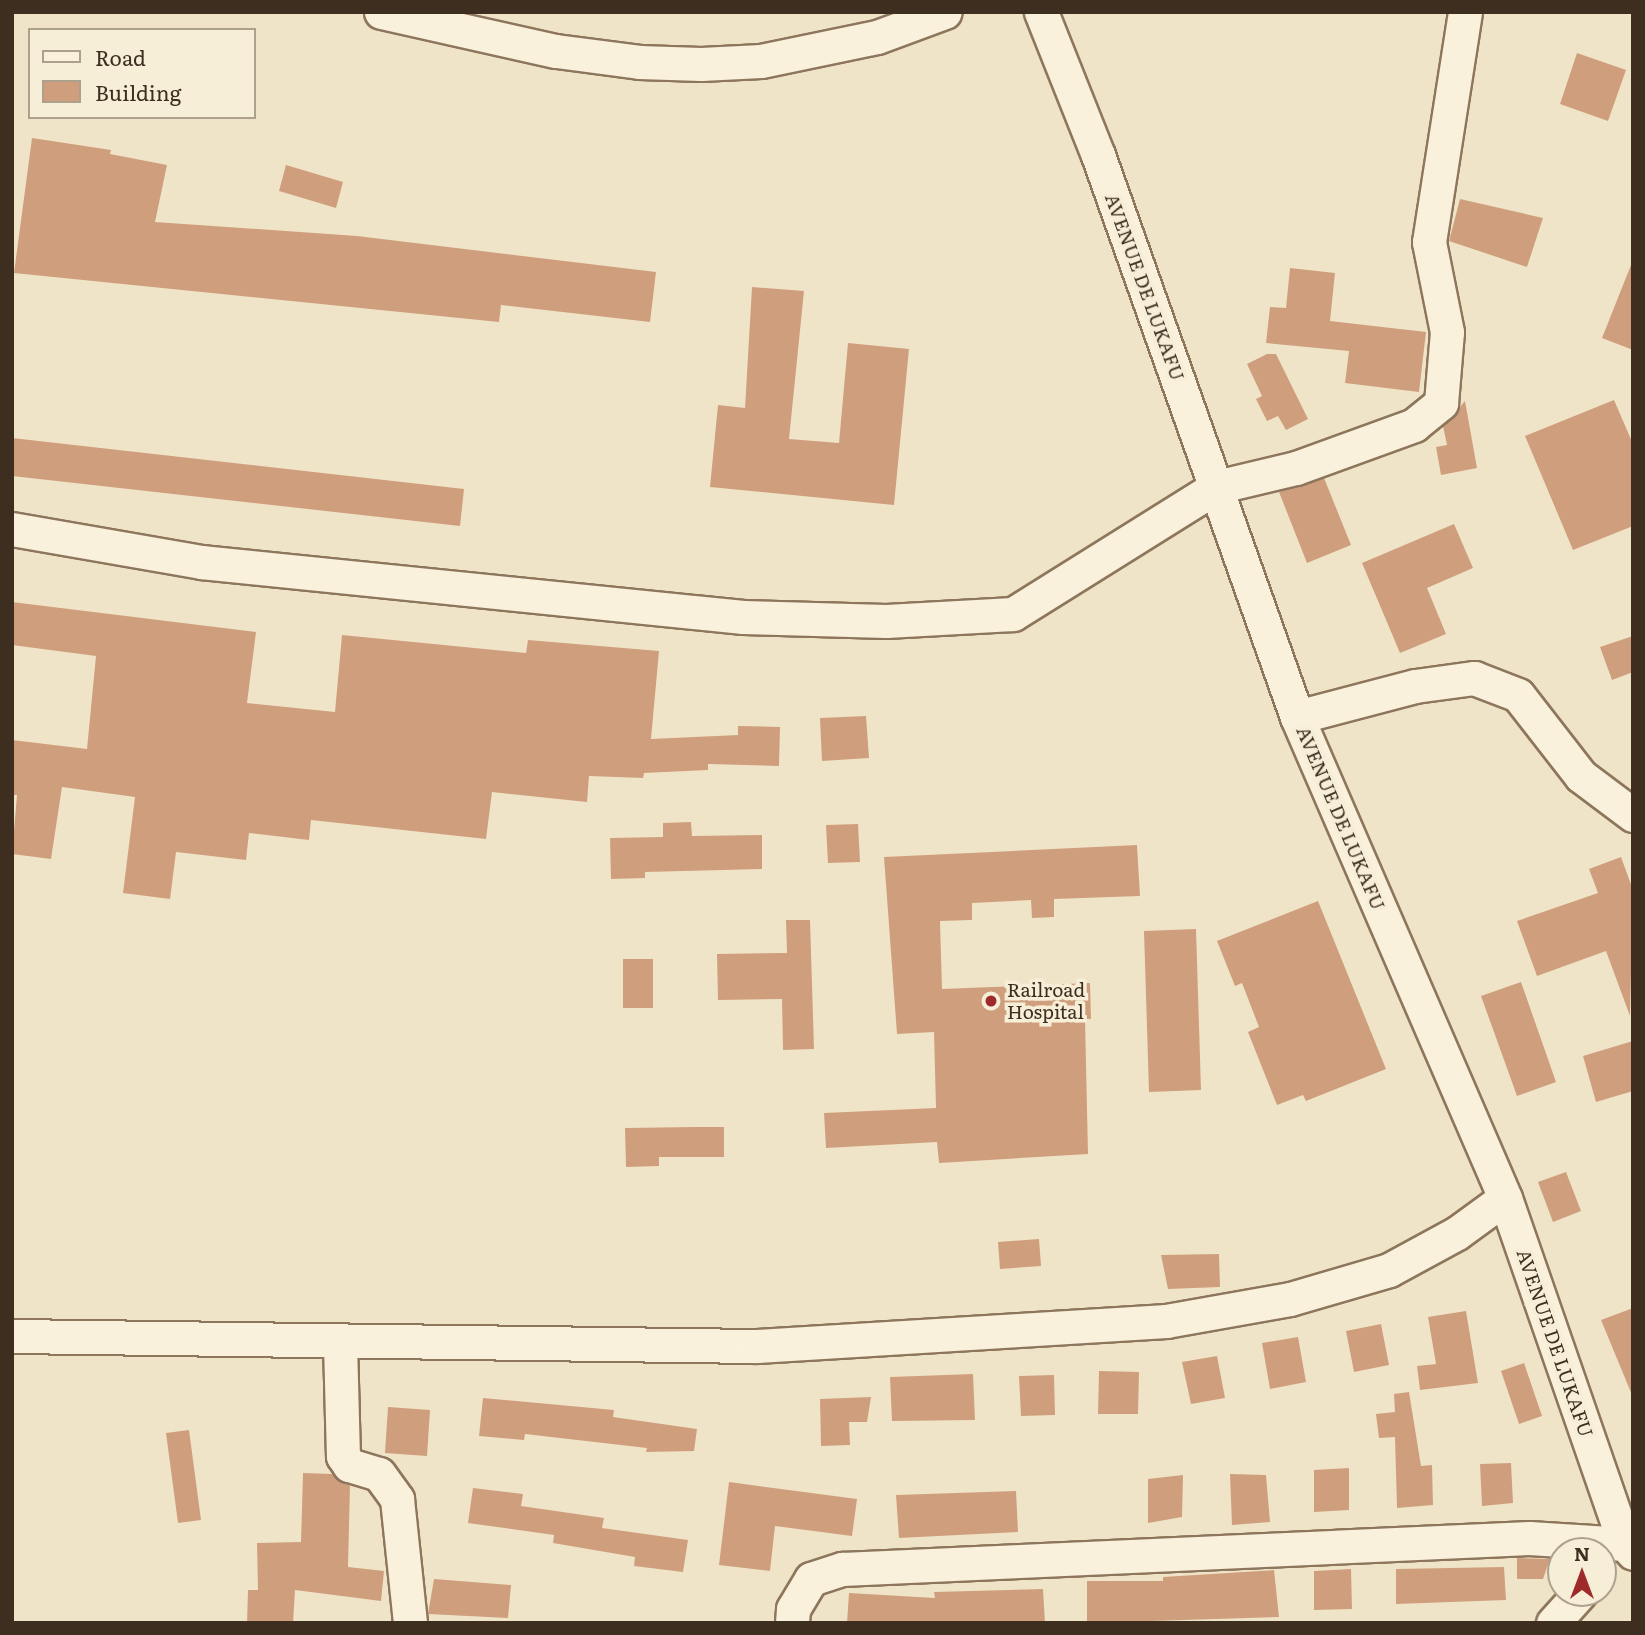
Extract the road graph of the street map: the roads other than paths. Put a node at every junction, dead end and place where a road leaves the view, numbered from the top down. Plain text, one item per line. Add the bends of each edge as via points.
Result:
1 (381, 12) edge
2 (945, 12) edge
3 (1041, 12) edge
4 (1465, 12) edge
5 (1216, 487) junction
6 (12, 529) edge
7 (1297, 717) junction
8 (1633, 815) edge
9 (1505, 1198) junction
10 (12, 1336) edge
11 (340, 1343) junction
12 (1623, 1551) edge
13 (1567, 1607) edge
14 (410, 1623) edge
15 (792, 1623) edge
16 (1553, 1623) edge

1 - 2 street via 556,51 639,62 701,64 761,61 877,37
3 - 5 street, AVENUE DE LUKAFU via 1098,155
4 - 5 street via 1429,242 1447,332 1441,403 1414,425 1296,468
5 - 6 street via 1013,614 949,620 743,617 588,603 201,562
5 - 7 street, AVENUE DE LUKAFU
7 - 8 street via 1415,686 1474,678 1518,695 1581,776
7 - 9 street, AVENUE DE LUKAFU
9 - 11 street via 1457,1233 1389,1270 1290,1299 1166,1321 757,1346
9 - 12 street, AVENUE DE LUKAFU
10 - 11 street
11 - 14 street via 343,1456 349,1465 379,1474 397,1499
12 - 15 street via 1529,1538 842,1569 811,1579 793,1609
13 - 16 street

